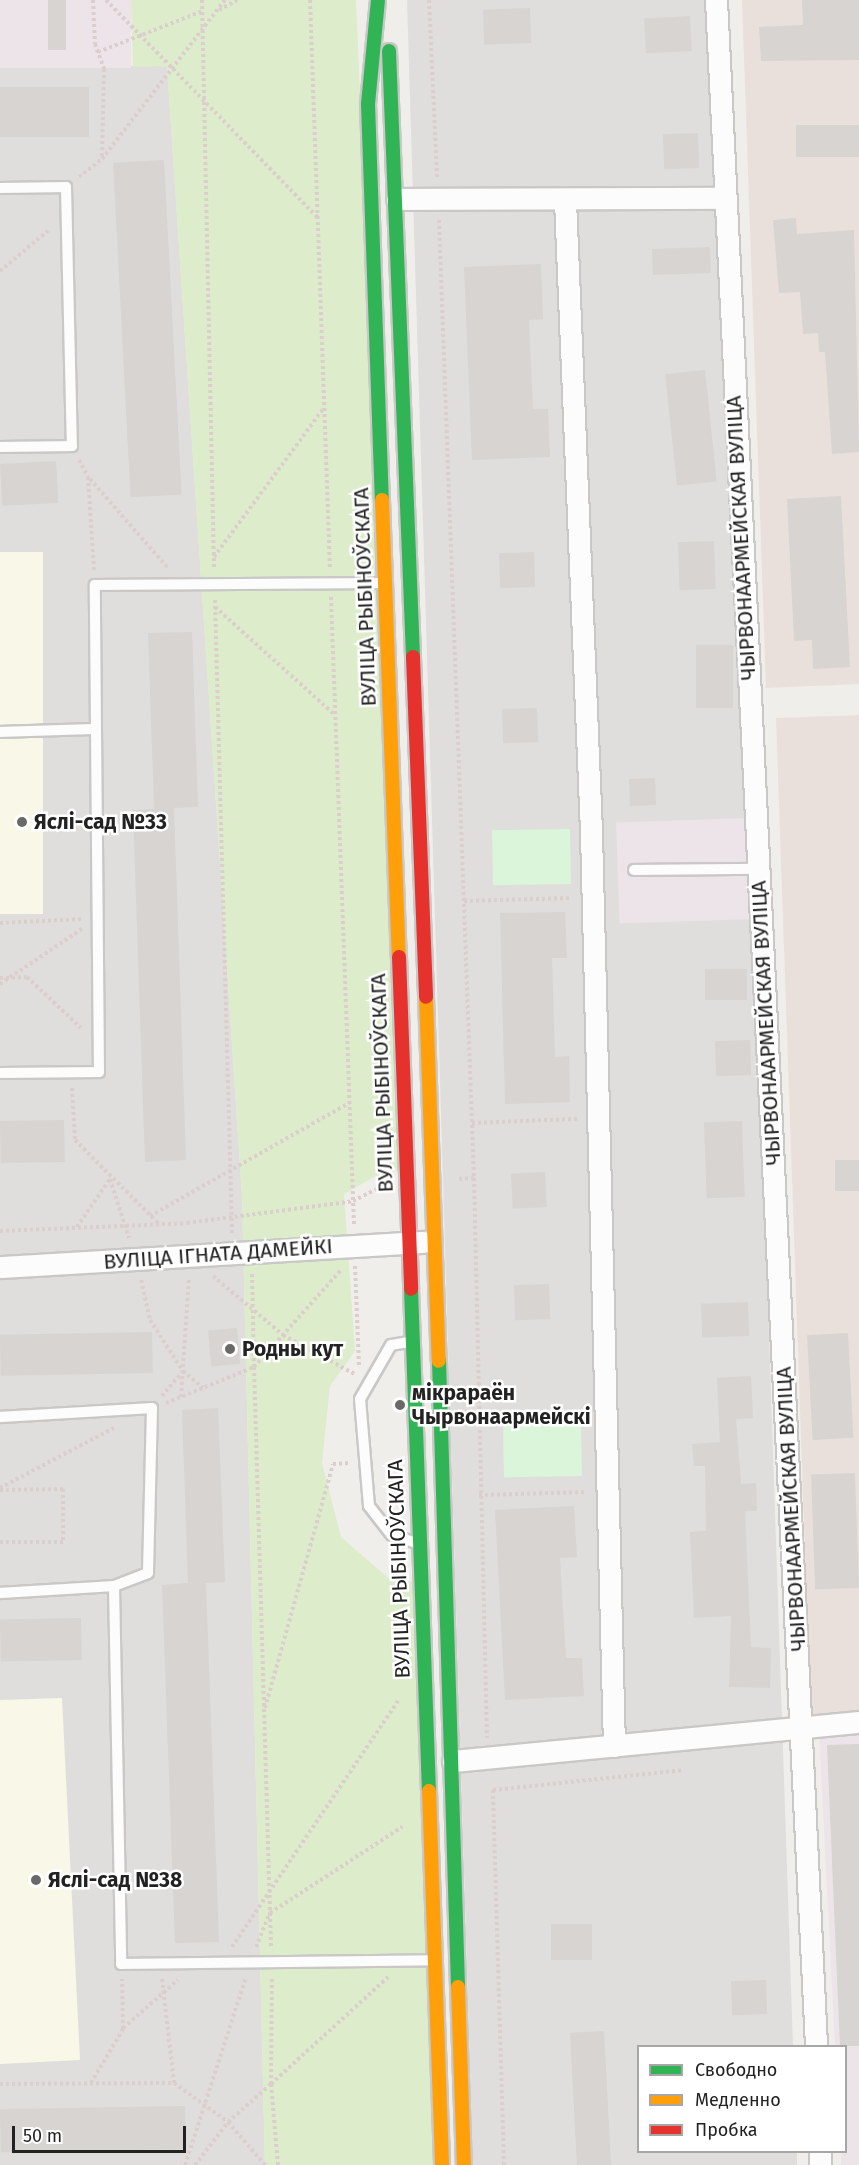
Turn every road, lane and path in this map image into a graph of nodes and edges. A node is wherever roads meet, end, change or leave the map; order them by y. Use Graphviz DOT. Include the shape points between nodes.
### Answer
graph roads {
  1 [pos="93,0"];
  2 [pos="106,0"];
  3 [pos="202,0"];
  4 [pos="225,0"];
  5 [pos="237,0"];
  6 [pos="310,0"];
  7 [pos="378,0"];
  8 [pos="386,0"];
  9 [pos="429,0"];
  10 [pos="716,0"];
  11 [pos="203,10"];
  12 [pos="216,12"];
  13 [pos="204,28"];
  14 [pos="138,34"];
  15 [pos="98,52"];
  16 [pos="171,70"];
  17 [pos="205,105"];
  18 [pos="102,159"];
  19 [pos="66,187"];
  20 [pos="0,188"];
  21 [pos="724,198"];
  22 [pos="397,199"];
  23 [pos="438,200"];
  24 [pos="566,200"];
  25 [pos="67,216"];
  26 [pos="318,218"];
  27 [pos="0,271"];
  28 [pos="324,407"];
  29 [pos="72,446"];
  30 [pos="0,447"];
  31 [pos="88,477"];
  32 [pos="214,558"];
  33 [pos="385,582"];
  34 [pos="331,583"];
  35 [pos="182,584"];
  36 [pos="214,584"];
  37 [pos="95,585"];
  38 [pos="215,607"];
  39 [pos="335,715"];
  40 [pos="96,729"];
  41 [pos="0,732"];
  42 [pos="758,869"];
  43 [pos="634,870"];
  44 [pos="593,897"];
  45 [pos="464,902"];
  46 [pos="97,918"];
  47 [pos="0,923"];
  48 [pos="9,977"];
  49 [pos="0,978"];
  50 [pos="0,984"];
  51 [pos="99,1044"];
  52 [pos="71,1072"];
  53 [pos="0,1073"];
  54 [pos="349,1103"];
  55 [pos="598,1119"];
  56 [pos="472,1123"];
  57 [pos="231,1169"];
  58 [pos="474,1178"];
  59 [pos="110,1179"];
  60 [pos="433,1180"];
  61 [pos="406,1181"];
  62 [pos="353,1201"];
  63 [pos="150,1216"];
  64 [pos="232,1217"];
  65 [pos="187,1223"];
  66 [pos="159,1224"];
  67 [pos="125,1225"];
  68 [pos="76,1227"];
  69 [pos="0,1231"];
  70 [pos="435,1241"];
  71 [pos="409,1243"];
  72 [pos="242,1252"];
  73 [pos="355,1254"];
  74 [pos="190,1257"];
  75 [pos="137,1260"];
  76 [pos="0,1267"];
  77 [pos="253,1309"];
  78 [pos="283,1335"];
  79 [pos="412,1341"];
  80 [pos="359,1366"];
  81 [pos="254,1367"];
  82 [pos="183,1371"];
  83 [pos="367,1382"];
  84 [pos="203,1388"];
  85 [pos="181,1397"];
  86 [pos="153,1408"];
  87 [pos="0,1417"];
  88 [pos="122,1424"];
  89 [pos="365,1461"];
  90 [pos="0,1489"];
  91 [pos="607,1491"];
  92 [pos="479,1495"];
  93 [pos="0,1542"];
  94 [pos="419,1544"];
  95 [pos="114,1586"];
  96 [pos="0,1593"];
  97 [pos="398,1701"];
  98 [pos="264,1711"];
  99 [pos="859,1722"];
  100 [pos="802,1728"];
  101 [pos="497,1738"];
  102 [pos="614,1746"];
  103 [pos="453,1761"];
  104 [pos="682,1770"];
  105 [pos="402,1827"];
  106 [pos="269,1894"];
  107 [pos="270,1913"];
  108 [pos="272,1959"];
  109 [pos="251,1960"];
  110 [pos="407,1960"];
  111 [pos="434,1960"];
  112 [pos="222,1961"];
  113 [pos="207,1962"];
  114 [pos="160,1963"];
  115 [pos="121,1964"];
  116 [pos="163,1991"];
  117 [pos="123,2029"];
  118 [pos="816,2045"];
  119 [pos="174,2083"];
  120 [pos="0,2084"];
  121 [pos="91,2084"];
  122 [pos="272,2084"];
  123 [pos="203,2104"];
  124 [pos="228,2122"];
  125 [pos="185,2165"];
  126 [pos="195,2165"];
  127 [pos="265,2165"];
  128 [pos="278,2165"];
  129 [pos="442,2165"];
  130 [pos="464,2165"];
  131 [pos="504,2165"];
  1 -- 15 [label="path"];
  2 -- 14 [label="path"];
  3 -- 11 [label="path"];
  4 -- 12 [label="path"];
  5 -- 12 [label="path"];
  6 -- 26 [label="path"];
  7 -- 33 [label="main road, ВУЛІЦА РЫБІНОЎСКАГА" via="368,104"];
  8 -- 22 [label="main road"];
  9 -- 23 [label="path"];
  10 -- 21 [label="street, ЧЫРВОНААРМЕЙСКАЯ ВУЛІЦА"];
  11 -- 13 [label="path"];
  11 -- 14 [label="path"];
  12 -- 13 [label="path"];
  13 -- 16 [label="path"];
  13 -- 17 [label="path"];
  14 -- 15 [label="path"];
  14 -- 16 [label="path"];
  15 -- 18 [label="path" via="104,69"];
  16 -- 17 [label="path"];
  16 -- 18 [label="path"];
  17 -- 26 [label="path"];
  17 -- 32 [label="path"];
  18 -- 19 [label="path"];
  19 -- 20 [label="lane"];
  19 -- 25 [label="lane"];
  21 -- 24 [label="street"];
  21 -- 42 [label="street, ЧЫРВОНААРМЕЙСКАЯ ВУЛІЦА"];
  22 -- 23 [label="street"];
  22 -- 60 [label="main road"];
  23 -- 24 [label="street"];
  23 -- 45 [label="path"];
  24 -- 44 [label="street"];
  25 -- 27 [label="path"];
  25 -- 29 [label="lane"];
  26 -- 28 [label="path"];
  28 -- 32 [label="path"];
  28 -- 34 [label="path"];
  29 -- 30 [label="lane"];
  29 -- 31 [label="path"];
  31 -- 35 [label="path"];
  31 -- 37 [label="path"];
  32 -- 36 [label="path"];
  33 -- 34 [label="lane"];
  33 -- 61 [label="main road, ВУЛІЦА РЫБІНОЎСКАГА"];
  34 -- 36 [label="lane"];
  34 -- 39 [label="path"];
  35 -- 36 [label="lane"];
  35 -- 37 [label="lane"];
  36 -- 38 [label="path"];
  37 -- 40 [label="lane"];
  38 -- 39 [label="path"];
  38 -- 57 [label="path"];
  39 -- 54 [label="path"];
  40 -- 41 [label="lane"];
  40 -- 46 [label="lane"];
  42 -- 43 [label="lane"];
  42 -- 100 [label="street, ЧЫРВОНААРМЕЙСКАЯ ВУЛІЦА"];
  44 -- 45 [label="path"];
  44 -- 55 [label="street"];
  45 -- 56 [label="path"];
  46 -- 47 [label="path"];
  46 -- 48 [label="path"];
  46 -- 51 [label="lane"];
  48 -- 49 [label="path"];
  48 -- 50 [label="path"];
  48 -- 51 [label="path" via="27,977"];
  51 -- 52 [label="lane" via="99,1072"];
  52 -- 53 [label="lane"];
  52 -- 59 [label="path" via="75,1140"];
  54 -- 57 [label="path"];
  54 -- 62 [label="path"];
  55 -- 56 [label="path"];
  55 -- 91 [label="street"];
  56 -- 58 [label="path"];
  57 -- 63 [label="path"];
  57 -- 64 [label="path"];
  58 -- 60 [label="path"];
  58 -- 92 [label="path"];
  59 -- 63 [label="path"];
  59 -- 67 [label="path"];
  59 -- 68 [label="path"];
  60 -- 70 [label="main road"];
  61 -- 62 [label="path" via="392,1182"];
  61 -- 71 [label="main road, ВУЛІЦА РЫБІНОЎСКАГА"];
  62 -- 64 [label="path"];
  62 -- 73 [label="path"];
  63 -- 66 [label="path"];
  64 -- 65 [label="path"];
  64 -- 72 [label="path"];
  65 -- 66 [label="path"];
  65 -- 74 [label="path"];
  66 -- 67 [label="path"];
  67 -- 68 [label="path"];
  67 -- 75 [label="path"];
  68 -- 69 [label="path"];
  70 -- 71 [label="street, ВУЛІЦА ІГНАТА ДАМЕЙКІ"];
  70 -- 103 [label="main road"];
  71 -- 73 [label="street, ВУЛІЦА ІГНАТА ДАМЕЙКІ"];
  71 -- 79 [label="main road, ВУЛІЦА РЫБІНОЎСКАГА"];
  72 -- 73 [label="street, ВУЛІЦА ІГНАТА ДАМЕЙКІ"];
  72 -- 74 [label="street, ВУЛІЦА ІГНАТА ДАМЕЙКІ"];
  72 -- 77 [label="path"];
  73 -- 78 [label="path"];
  73 -- 80 [label="path"];
  74 -- 75 [label="street, ВУЛІЦА ІГНАТА ДАМЕЙКІ"];
  74 -- 77 [label="path"];
  74 -- 82 [label="path"];
  75 -- 76 [label="street, ВУЛІЦА ІГНАТА ДАМЕЙКІ"];
  75 -- 82 [label="path" via="150,1320"];
  77 -- 78 [label="path"];
  77 -- 81 [label="path"];
  78 -- 81 [label="path"];
  78 -- 83 [label="path"];
  79 -- 83 [label="lane" via="391,1345"];
  79 -- 94 [label="main road, ВУЛІЦА РЫБІНОЎСКАГА"];
  81 -- 84 [label="path"];
  81 -- 98 [label="path"];
  82 -- 84 [label="path"];
  82 -- 85 [label="path"];
  82 -- 86 [label="path"];
  83 -- 89 [label="lane" via="360,1399"];
  84 -- 85 [label="path"];
  85 -- 86 [label="path"];
  86 -- 87 [label="lane"];
  86 -- 95 [label="lane" via="148,1574"];
  88 -- 90 [label="path"];
  89 -- 94 [label="lane" via="369,1506 392,1535"];
  89 -- 98 [label="path" via="333,1464"];
  90 -- 93 [label="path" via="63,1489 63,1542"];
  91 -- 92 [label="path"];
  91 -- 102 [label="street"];
  92 -- 101 [label="path" via="487,1738"];
  94 -- 111 [label="main road, ВУЛІЦА РЫБІНОЎСКАГА"];
  95 -- 96 [label="lane"];
  95 -- 115 [label="lane"];
  97 -- 106 [label="path"];
  98 -- 106 [label="path"];
  99 -- 100 [label="street"];
  100 -- 102 [label="street"];
  100 -- 118 [label="street, ЧЫРВОНААРМЕЙСКАЯ ВУЛІЦА"];
  102 -- 103 [label="street"];
  103 -- 130 [label="main road"];
  104 -- 131 [label="path" via="492,1790"];
  105 -- 107 [label="path"];
  106 -- 107 [label="path"];
  106 -- 112 [label="path"];
  107 -- 108 [label="path"];
  107 -- 109 [label="path"];
  108 -- 109 [label="lane"];
  108 -- 110 [label="lane"];
  108 -- 122 [label="path"];
  109 -- 112 [label="lane"];
  109 -- 123 [label="path"];
  110 -- 111 [label="lane"];
  110 -- 122 [label="path"];
  111 -- 129 [label="main road, ВУЛІЦА РЫБІНОЎСКАГА"];
  112 -- 113 [label="lane"];
  113 -- 114 [label="lane"];
  113 -- 116 [label="path"];
  114 -- 115 [label="lane"];
  114 -- 116 [label="path"];
  115 -- 117 [label="path"];
  116 -- 117 [label="path"];
  116 -- 119 [label="path"];
  117 -- 121 [label="path"];
  119 -- 121 [label="path"];
  119 -- 123 [label="path"];
  120 -- 121 [label="path"];
  122 -- 124 [label="path"];
  122 -- 128 [label="path"];
  123 -- 124 [label="path"];
  123 -- 125 [label="path"];
  124 -- 126 [label="path"];
  124 -- 127 [label="path"];
}
